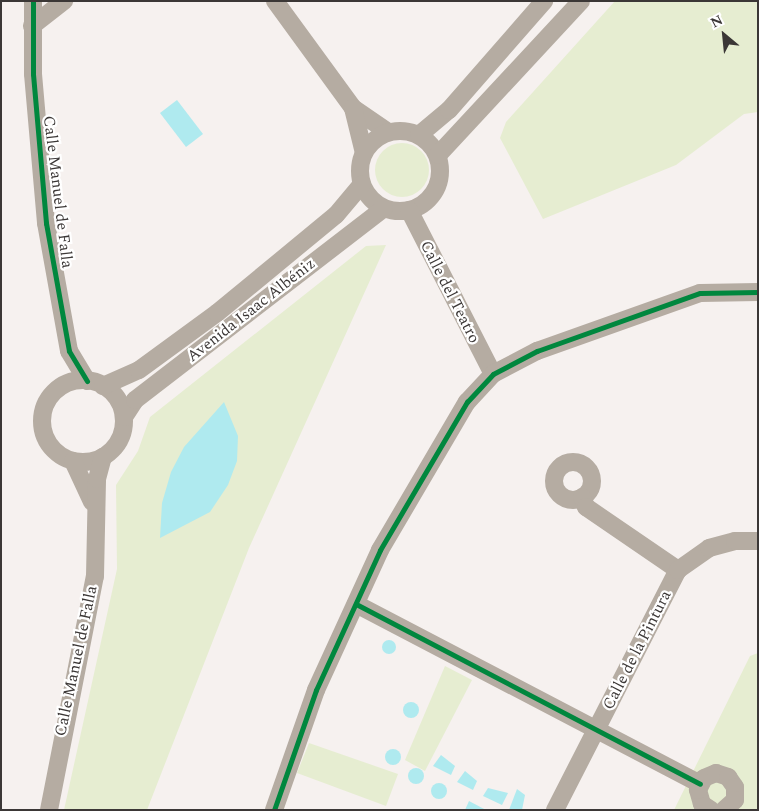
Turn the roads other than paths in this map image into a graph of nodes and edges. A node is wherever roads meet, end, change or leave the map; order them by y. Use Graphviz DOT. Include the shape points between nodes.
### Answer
graph roads {
  1 [pos="33,1"];
  2 [pos="64,1"];
  3 [pos="275,1"];
  4 [pos="544,1"];
  5 [pos="581,1"];
  6 [pos="32,26"];
  7 [pos="353,108"];
  8 [pos="388,132"];
  9 [pos="419,135"];
  10 [pos="364,153"];
  11 [pos="438,155"];
  12 [pos="362,184"];
  13 [pos="384,208"];
  14 [pos="409,210"];
  15 [pos="758,292"];
  16 [pos="70,351"];
  17 [pos="493,374"];
  18 [pos="95,383"];
  19 [pos="60,387"];
  20 [pos="124,417"];
  21 [pos="103,457"];
  22 [pos="73,461"];
  23 [pos="582,497"];
  24 [pos="95,512"];
  25 [pos="758,541"];
  26 [pos="678,570"];
  27 [pos="356,604"];
  28 [pos="595,731"];
  29 [pos="700,784"];
  30 [pos="49,810"];
  31 [pos="274,810"];
  32 [pos="555,810"];
  33 [pos="711,810"];
  34 [pos="724,810"];
  1 -- 6 [label="street, Calle Manuel de Falla"];
  2 -- 6 [label="street"];
  3 -- 7 [label="street"];
  4 -- 9 [label="street" via="449,110"];
  5 -- 11 [label="street"];
  6 -- 16 [label="street, Calle Manuel de Falla" via="43,194"];
  7 -- 8 [label="street"];
  7 -- 10 [label="street"];
  8 -- 9 [label="street"];
  8 -- 10 [label="street"];
  9 -- 11 [label="street"];
  10 -- 12 [label="street"];
  11 -- 14 [label="street" via="439,183 433,195"];
  12 -- 13 [label="street"];
  12 -- 18 [label="street, Avenida Isaac Albéniz" via="336,215 217,313 139,370"];
  13 -- 14 [label="street"];
  13 -- 20 [label="street, Avenida Isaac Albéniz" via="143,394"];
  14 -- 17 [label="street, Calle del Teatro"];
  15 -- 17 [label="street" via="700,293 537,351"];
  16 -- 18 [label="street, Calle Manuel de Falla"];
  16 -- 19 [label="street, Calle Manuel de Falla"];
  17 -- 27 [label="street" via="467,402 380,550"];
  18 -- 19 [label="street"];
  18 -- 20 [label="street" via="117,399"];
  19 -- 22 [label="street" via="45,405 42,429 53,450"];
  20 -- 21 [label="street" via="115,447"];
  21 -- 22 [label="street"];
  21 -- 24 [label="street, Calle Manuel de Falla"];
  22 -- 24 [label="street, Calle Manuel de Falla" via="87,484"];
  23 -- 26 [label="street" via="586,507"];
  24 -- 30 [label="street, Calle Manuel de Falla" via="95,576"];
  25 -- 26 [label="street, Calle de la Pintura" via="735,540 709,548"];
  26 -- 28 [label="street, Calle de la Pintura"];
  27 -- 28 [label="street"];
  27 -- 31 [label="street" via="316,690"];
  28 -- 29 [label="street"];
  28 -- 32 [label="street, Calle de la Pintura"];
  29 -- 33 [label="street" via="699,798"];
  29 -- 34 [label="street" via="716,774 733,782 735,800"];
}
